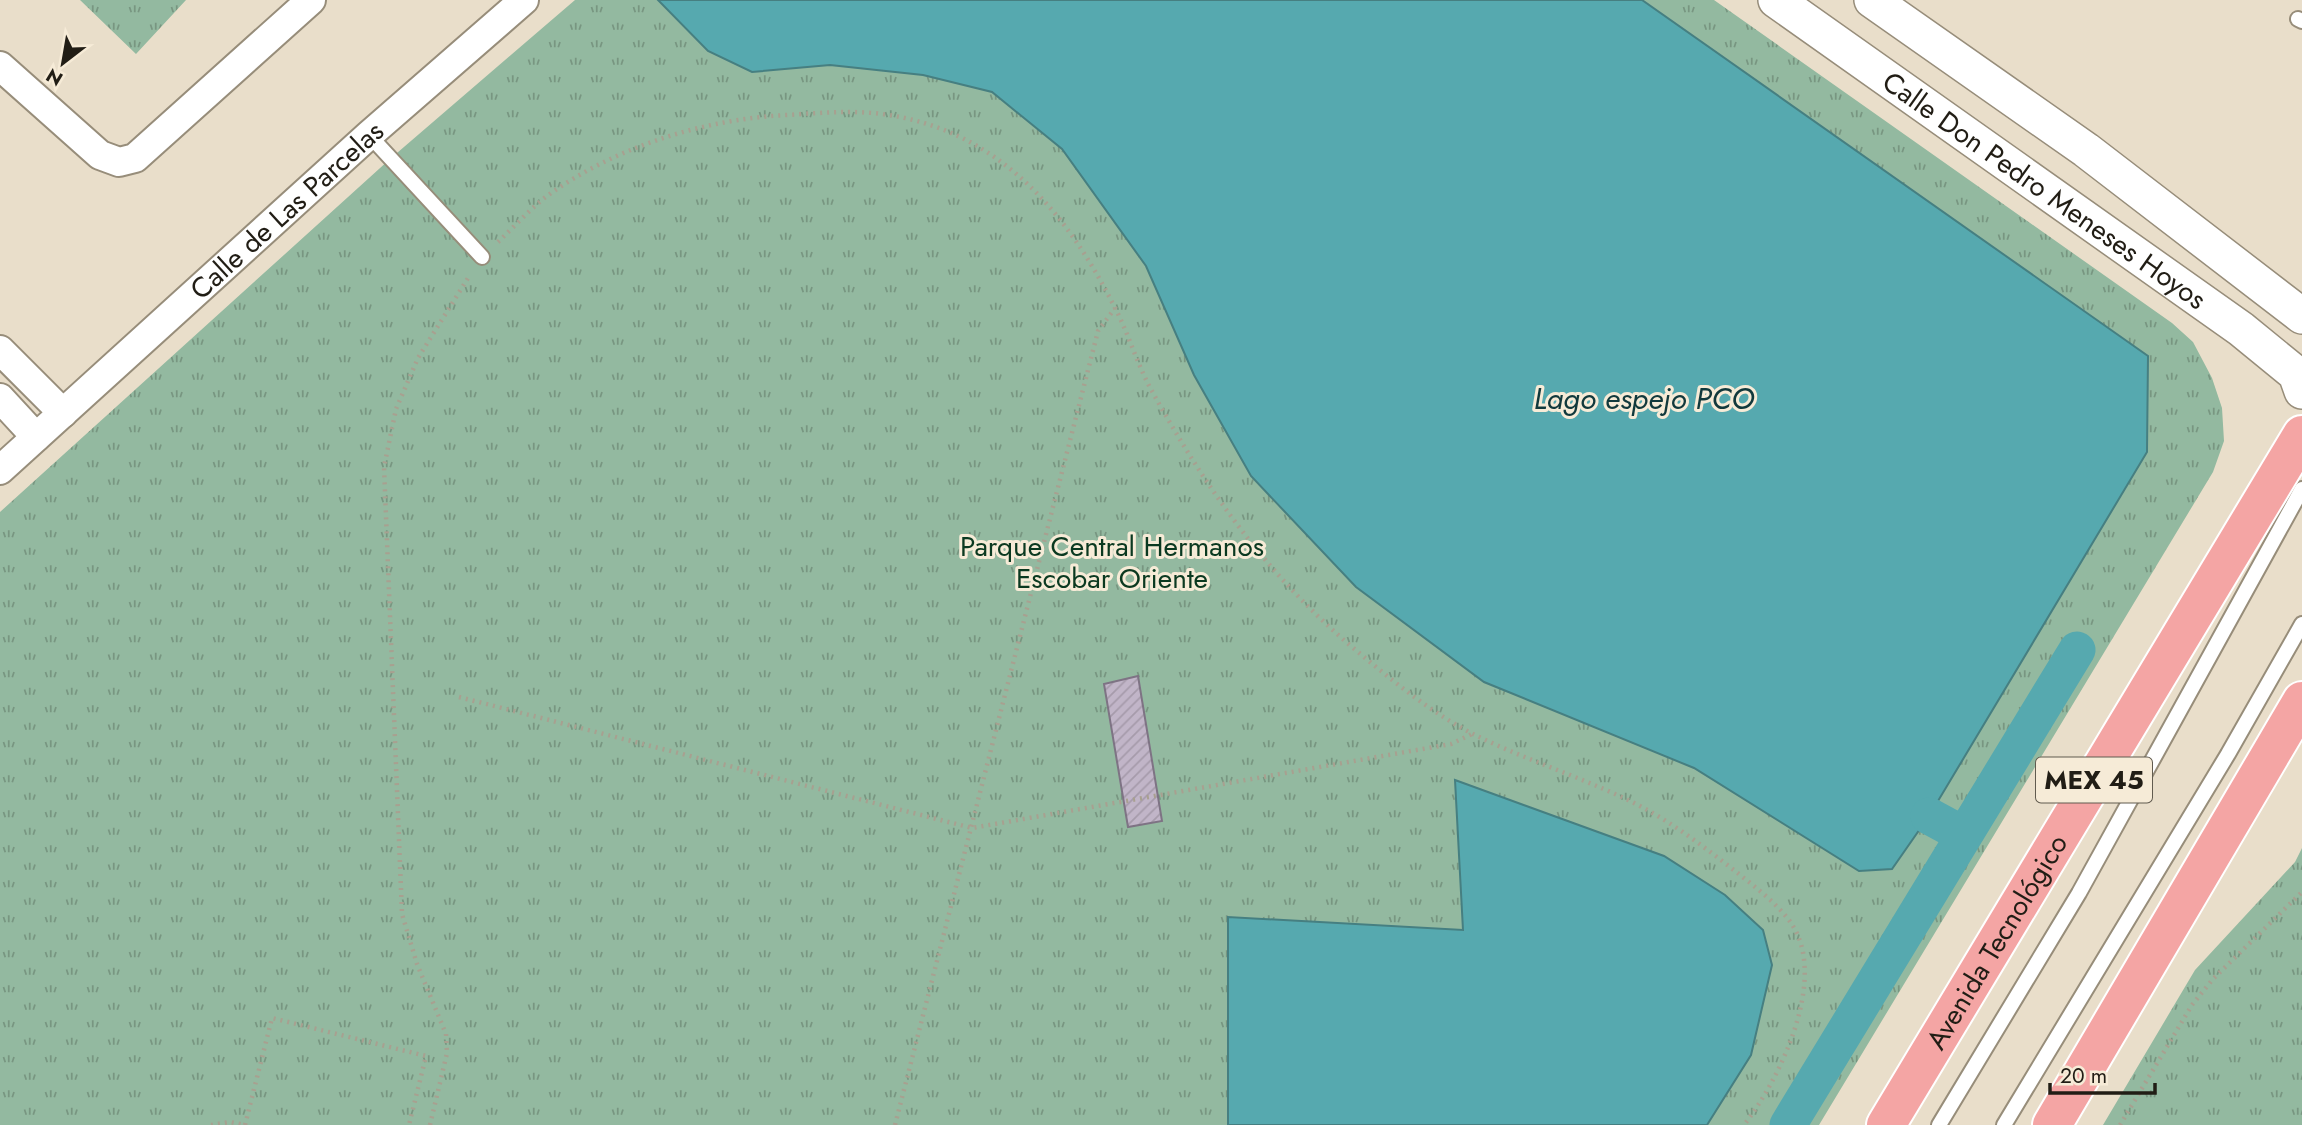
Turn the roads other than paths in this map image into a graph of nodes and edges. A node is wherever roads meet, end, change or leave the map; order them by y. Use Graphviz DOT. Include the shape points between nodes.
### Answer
graph roads {
  1 [pos="312,0"];
  2 [pos="1776,0"];
  3 [pos="1872,0"];
  4 [pos="514,3"];
  5 [pos="1818,12"];
  6 [pos="0,66"];
  7 [pos="369,135"];
  8 [pos="482,257"];
  9 [pos="2302,317"];
  10 [pos="0,350"];
  11 [pos="2302,391"];
  12 [pos="0,398"];
  13 [pos="63,413"];
  14 [pos="2302,435"];
  15 [pos="36,437"];
  16 [pos="0,470"];
  17 [pos="2302,489"];
  18 [pos="2302,624"];
  19 [pos="2302,701"];
  20 [pos="1886,1125"];
  21 [pos="1939,1125"];
  22 [pos="2004,1125"];
  23 [pos="2052,1125"];
  1 -- 6 [label="street" via="148,149 119,162 82,141"];
  2 -- 5 [label="street, Calle Don Pedro Meneses Hoyos"];
  3 -- 9 [label="street, Calle Don Pedro Meneses Hoyos" via="2086,150"];
  4 -- 7 [label="street, Calle de Las Parcelas"];
  5 -- 11 [label="street, Calle Don Pedro Meneses Hoyos" via="2241,329 2297,374"];
  7 -- 8 [label="lane"];
  7 -- 13 [label="street, Calle de Las Parcelas"];
  10 -- 13 [label="street"];
  12 -- 15 [label="street"];
  13 -- 15 [label="street, Calle de Las Parcelas"];
  14 -- 20 [label="main road, Avenida Tecnológico / MEX 45"];
  15 -- 16 [label="street, Calle de Las Parcelas"];
  17 -- 21 [label="lane" via="2079,893"];
  18 -- 22 [label="lane"];
  19 -- 23 [label="main road"];
}
